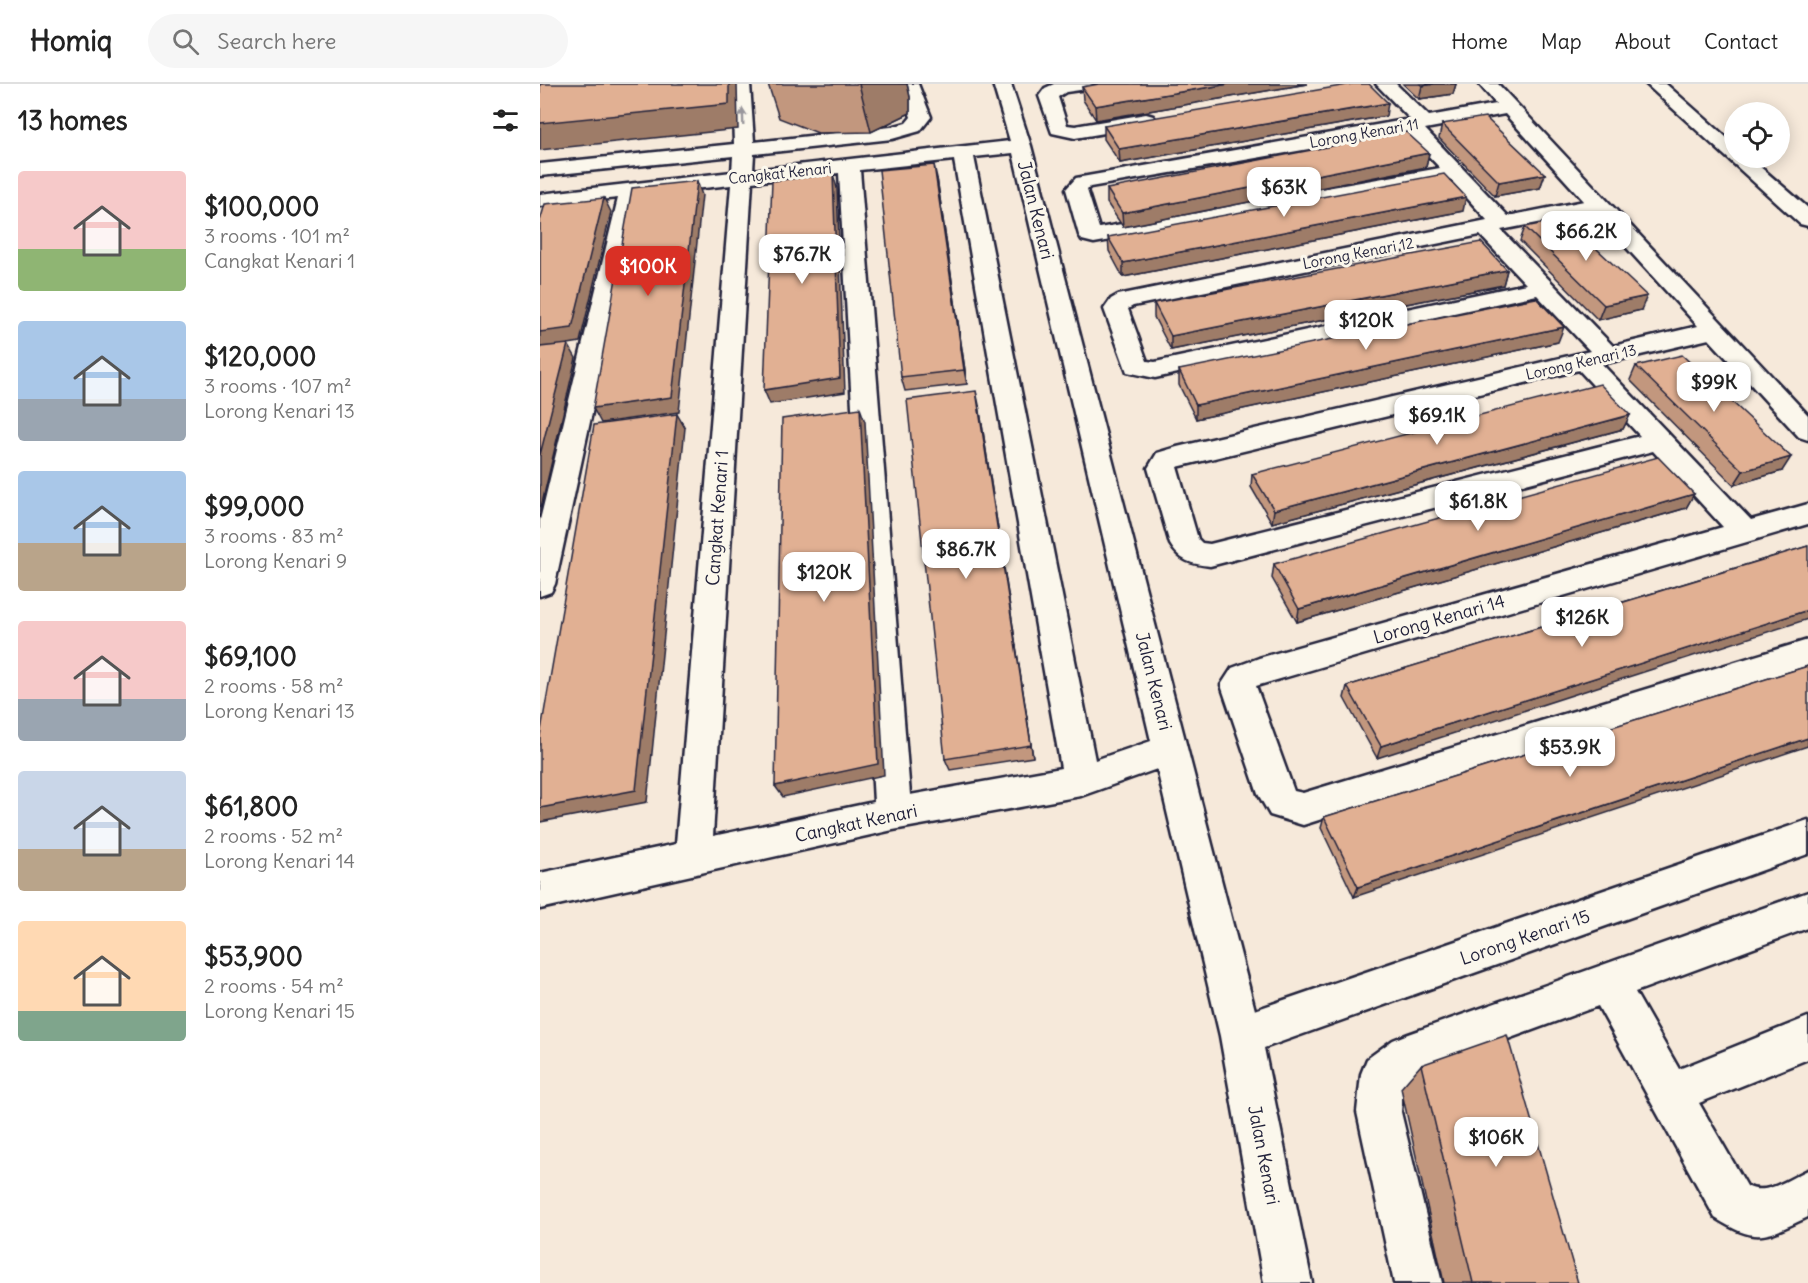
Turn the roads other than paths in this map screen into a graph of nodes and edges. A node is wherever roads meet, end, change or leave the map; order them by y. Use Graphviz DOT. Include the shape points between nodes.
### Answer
graph roads {
  1 [pos="741,84"];
  2 [pos="758,84"];
  3 [pos="909,84"];
  4 [pos="1002,84"];
  5 [pos="1087,84"];
  6 [pos="1385,84"];
  7 [pos="1488,84"];
  8 [pos="1655,84"];
  9 [pos="1509,108"];
  10 [pos="1168,117"];
  11 [pos="1418,124"];
  12 [pos="1724,145"];
  13 [pos="1021,146"];
  14 [pos="765,147"];
  15 [pos="744,149"];
  16 [pos="963,153"];
  17 [pos="849,165"];
  18 [pos="1749,168"];
  19 [pos="540,170"];
  20 [pos="1455,172"];
  21 [pos="752,176"];
  22 [pos="630,190"];
  23 [pos="540,200"];
  24 [pos="1599,204"];
  25 [pos="1808,219"];
  26 [pos="1494,225"];
  27 [pos="1543,287"];
  28 [pos="1714,330"];
  29 [pos="1597,358"];
  30 [pos="1808,431"];
  31 [pos="1659,440"];
  32 [pos="1808,514"];
  33 [pos="1745,532"];
  34 [pos="540,584"];
  35 [pos="1808,653"];
  36 [pos="1171,749"];
  37 [pos="1081,780"];
  38 [pos="893,814"];
  39 [pos="1808,837"];
  40 [pos="693,858"];
  41 [pos="540,891"];
  42 [pos="1808,910"];
  43 [pos="1607,983"];
  44 [pos="1241,1036"];
  45 [pos="1808,1038"];
  46 [pos="1669,1094"];
  47 [pos="1808,1193"];
  48 [pos="1288,1283"];
  49 [pos="1418,1283"];
  15 -- 1 [label="street, one-way"];
  2 -- 14 [label="street" via="759,137"];
  3 -- 14 [label="street" via="921,117 913,127 892,133"];
  4 -- 13 [label="street, Jalan Kenari"];
  5 -- 10 [label="street" via="1050,92 1059,129 1066,132"];
  6 -- 11 [label="street"];
  7 -- 9 [label="street"];
  8 -- 12 [label="street"];
  9 -- 11 [label="street, Lorong Kenari 11"];
  9 -- 24 [label="street"];
  11 -- 20 [label="street"];
  11 -- 20 [label="street, Lorong Kenari 11" via="1083,182 1076,189 1090,235 1095,236"];
  13 -- 16 [label="street, Cangkat Kenari"];
  13 -- 36 [label="street, Jalan Kenari"];
  14 -- 15 [label="street"];
  14 -- 21 [label="street"];
  15 -- 19 [label="street"];
  15 -- 21 [label="street"];
  16 -- 17 [label="street, Cangkat Kenari"];
  16 -- 37 [label="street"];
  17 -- 21 [label="street, Cangkat Kenari"];
  17 -- 38 [label="street"];
  18 -- 25 [label="street"];
  20 -- 26 [label="street"];
  21 -- 22 [label="street, Cangkat Kenari"];
  21 -- 40 [label="street, Cangkat Kenari 1"];
  22 -- 23 [label="street, Cangkat Kenari"];
  22 -- 34 [label="street"];
  24 -- 26 [label="street, Lorong Kenari 12"];
  24 -- 28 [label="street"];
  26 -- 27 [label="street"];
  26 -- 27 [label="street, Lorong Kenari 12" via="1119,303 1116,309 1136,366 1155,370"];
  27 -- 29 [label="street"];
  28 -- 29 [label="street, Lorong Kenari 13"];
  28 -- 30 [label="street"];
  29 -- 31 [label="street"];
  29 -- 31 [label="street, Lorong Kenari 13" via="1167,460 1162,468 1185,544 1194,553 1210,555"];
  31 -- 33 [label="street"];
  32 -- 33 [label="street, Lorong Kenari 14"];
  33 -- 35 [label="street, Lorong Kenari 14" via="1244,677 1238,685 1276,794 1283,804 1303,809"];
  36 -- 37 [label="street, Cangkat Kenari"];
  36 -- 44 [label="street, Jalan Kenari"];
  37 -- 38 [label="street, Cangkat Kenari"];
  38 -- 40 [label="street, Cangkat Kenari"];
  39 -- 44 [label="street, Lorong Kenari 15"];
  40 -- 41 [label="street, Cangkat Kenari"];
  42 -- 43 [label="street"];
  43 -- 46 [label="street"];
  43 -- 49 [label="street" via="1407,1055 1382,1074 1379,1112"];
  44 -- 48 [label="street, Jalan Kenari"];
  45 -- 46 [label="street"];
  46 -- 47 [label="street" via="1731,1202 1749,1213 1766,1213"];
}
